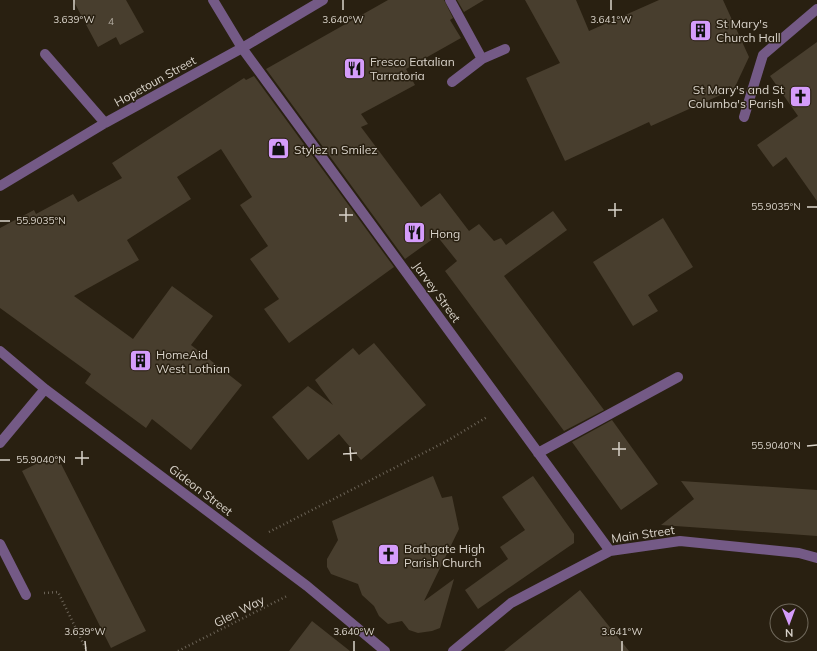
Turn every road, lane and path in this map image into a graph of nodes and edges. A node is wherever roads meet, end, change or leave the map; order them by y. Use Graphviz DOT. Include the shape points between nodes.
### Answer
graph roads {
  1 [pos="213,0"];
  2 [pos="323,0"];
  3 [pos="450,0"];
  4 [pos="817,9"];
  5 [pos="242,48"];
  6 [pos="505,49"];
  7 [pos="45,54"];
  8 [pos="482,59"];
  9 [pos="452,82"];
  10 [pos="744,117"];
  11 [pos="105,123"];
  12 [pos="0,186"];
  13 [pos="0,351"];
  14 [pos="678,377"];
  15 [pos="45,389"];
  16 [pos="505,407"];
  17 [pos="0,443"];
  18 [pos="538,453"];
  19 [pos="248,542"];
  20 [pos="0,544"];
  21 [pos="610,551"];
  22 [pos="817,558"];
  23 [pos="307,586"];
  24 [pos="26,595"];
  25 [pos="87,651"];
  26 [pos="178,651"];
  27 [pos="385,651"];
  28 [pos="453,651"];
  1 -- 5 [label="street, Jarvey Street"];
  2 -- 5 [label="street, Hopetoun Street"];
  3 -- 8 [label="street"];
  4 -- 10 [label="street" via="763,55"];
  5 -- 11 [label="street, Hopetoun Street"];
  5 -- 16 [label="street, Jarvey Street"];
  6 -- 8 [label="street"];
  7 -- 11 [label="street"];
  8 -- 9 [label="street"];
  11 -- 12 [label="street, Hopetoun Street"];
  13 -- 15 [label="street, Gideon Street"];
  14 -- 18 [label="street"];
  15 -- 17 [label="street"];
  15 -- 19 [label="street, Gideon Street"];
  16 -- 18 [label="street, Jarvey Street"];
  16 -- 19 [label="path" via="447,441"];
  18 -- 21 [label="street, Jarvey Street"];
  19 -- 23 [label="street, Gideon Street"];
  20 -- 24 [label="street"];
  21 -- 22 [label="street, Main Street" via="680,541 799,553"];
  21 -- 28 [label="street, Main Street" via="511,603"];
  23 -- 26 [label="path, Glen Way"];
  23 -- 27 [label="street, Gideon Street"];
  24 -- 25 [label="path" via="58,592"];
}
